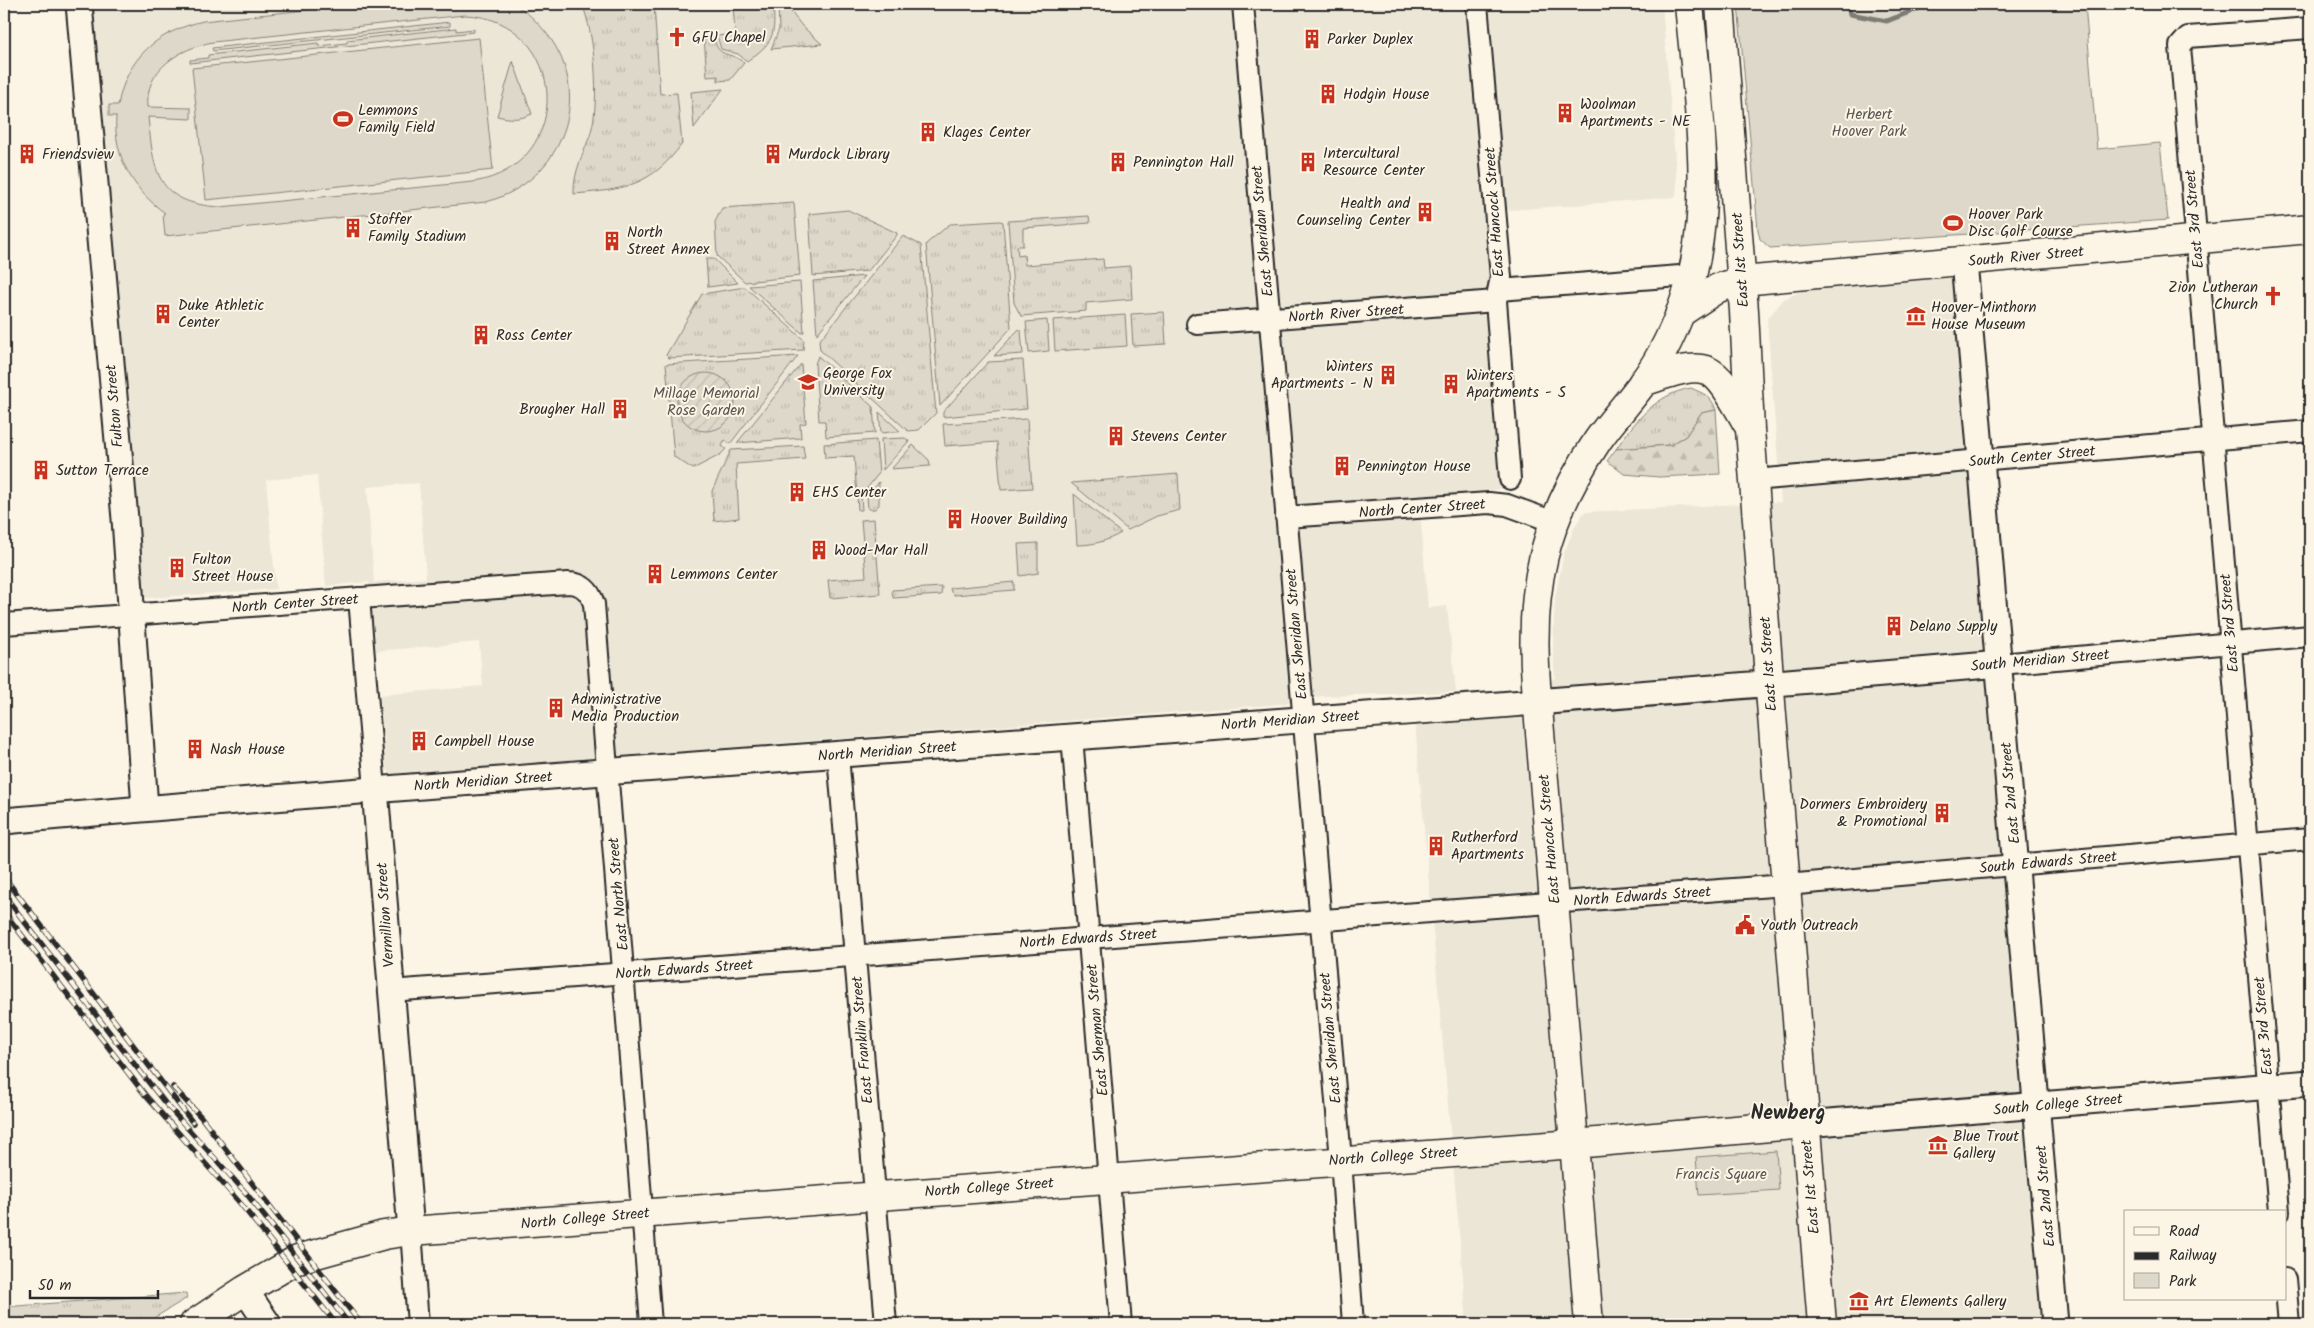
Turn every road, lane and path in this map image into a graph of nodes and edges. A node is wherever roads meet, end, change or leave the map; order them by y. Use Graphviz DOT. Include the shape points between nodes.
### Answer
graph roads {
  1 [pos="79,4"];
  2 [pos="1243,4"];
  3 [pos="1477,4"];
  4 [pos="1689,4"];
  5 [pos="1720,4"];
  6 [pos="2310,28"];
  7 [pos="1703,170"];
  8 [pos="2310,229"];
  9 [pos="2196,240"];
  10 [pos="1964,261"];
  11 [pos="1693,275"];
  12 [pos="1742,281"];
  13 [pos="1498,296"];
  14 [pos="1680,313"];
  15 [pos="1269,318"];
  16 [pos="1196,324"];
  17 [pos="1643,382"];
  18 [pos="1750,430"];
  19 [pos="2310,431"];
  20 [pos="2213,440"];
  21 [pos="1982,460"];
  22 [pos="1510,479"];
  23 [pos="1754,480"];
  24 [pos="1286,517"];
  25 [pos="1554,522"];
  26 [pos="584,588"];
  27 [pos="360,598"];
  28 [pos="131,615"];
  29 [pos="4,624"];
  30 [pos="2310,636"];
  31 [pos="2231,643"];
  32 [pos="2000,664"];
  33 [pos="1770,684"];
  34 [pos="1538,702"];
  35 [pos="1304,719"];
  36 [pos="1072,736"];
  37 [pos="838,755"];
  38 [pos="608,772"];
  39 [pos="375,789"];
  40 [pos="145,808"];
  41 [pos="4,821"];
  42 [pos="2310,839"];
  43 [pos="2248,844"];
  44 [pos="2016,865"];
  45 [pos="1786,885"];
  46 [pos="1555,903"];
  47 [pos="1320,920"];
  48 [pos="1089,938"];
  49 [pos="855,956"];
  50 [pos="624,973"];
  51 [pos="390,991"];
  52 [pos="2310,1083"];
  53 [pos="2268,1086"];
  54 [pos="2038,1106"];
  55 [pos="1805,1124"];
  56 [pos="1574,1144"];
  57 [pos="1341,1160"];
  58 [pos="1109,1179"];
  59 [pos="875,1195"];
  60 [pos="2279,1210"];
  61 [pos="643,1213"];
  62 [pos="411,1232"];
  63 [pos="245,1290"];
  64 [pos="2286,1290"];
  65 [pos="194,1324"];
  66 [pos="268,1324"];
  67 [pos="418,1324"];
  68 [pos="651,1324"];
  69 [pos="886,1324"];
  70 [pos="1121,1324"];
  71 [pos="1353,1324"];
  72 [pos="1589,1324"];
  73 [pos="1822,1324"];
  74 [pos="2055,1324"];
  75 [pos="2289,1324"];
  1 -- 28 [label="street, Fulton Street"];
  2 -- 15 [label="street, East Sheridan Street"];
  3 -- 13 [label="street, East Hancock Street" via="1501,277"];
  4 -- 7 [label="main road"];
  5 -- 12 [label="main road, East 1st Street"];
  6 -- 9 [label="street, East 3rd Street" via="2188,36 2180,46"];
  7 -- 11 [label="main road" via="1703,208"];
  7 -- 12 [label="main road" via="1721,225 1730,270"];
  8 -- 9 [label="main road, South River Street"];
  9 -- 10 [label="main road, South River Street"];
  9 -- 20 [label="street, East 3rd Street"];
  10 -- 12 [label="main road, South River Street"];
  10 -- 21 [label="street, East 2nd Street"];
  11 -- 13 [label="street, North River Street"];
  11 -- 14 [label="main road"];
  12 -- 14 [label="main road, South River Street" via="1718,288"];
  12 -- 18 [label="main road, East 1st Street"];
  13 -- 15 [label="street, North River Street"];
  13 -- 22 [label="street, East Hancock Street"];
  14 -- 17 [label="main road" via="1665,347"];
  15 -- 16 [label="street, North River Street"];
  15 -- 24 [label="street, East Sheridan Street"];
  17 -- 18 [label="main road" via="1682,368 1705,369 1725,384"];
  17 -- 25 [label="main road, East Hancock Street" via="1598,439 1566,493"];
  18 -- 23 [label="main road, East 1st Street"];
  19 -- 20 [label="street, South Center Street"];
  20 -- 21 [label="street, South Center Street"];
  20 -- 31 [label="street, East 3rd Street"];
  21 -- 23 [label="street, South Center Street"];
  21 -- 32 [label="street, East 2nd Street"];
  23 -- 33 [label="main road, East 1st Street"];
  24 -- 25 [label="street, North Center Street" via="1507,504"];
  24 -- 35 [label="street, East Sheridan Street"];
  25 -- 34 [label="main road, East Hancock Street" via="1543,556 1536,604 1534,655"];
  26 -- 27 [label="street, North Center Street" via="577,583 568,583"];
  26 -- 38 [label="street, East North Street" via="591,594 594,604"];
  27 -- 28 [label="street, North Center Street"];
  27 -- 39 [label="street, Vermillion Street"];
  28 -- 29 [label="street, North Center Street"];
  28 -- 40 [label="street, Fulton Street"];
  30 -- 31 [label="street, South Meridian Street"];
  31 -- 32 [label="street, South Meridian Street"];
  31 -- 43 [label="street, East 3rd Street"];
  32 -- 33 [label="street, South Meridian Street"];
  32 -- 44 [label="street, East 2nd Street"];
  33 -- 34 [label="street, North Meridian Street"];
  33 -- 45 [label="main road, East 1st Street"];
  34 -- 35 [label="street, North Meridian Street"];
  34 -- 46 [label="main road, East Hancock Street"];
  35 -- 36 [label="street, North Meridian Street"];
  35 -- 47 [label="street, East Sheridan Street"];
  36 -- 37 [label="street, North Meridian Street"];
  36 -- 48 [label="street, East Sherman Street"];
  37 -- 38 [label="street, North Meridian Street"];
  37 -- 49 [label="street, East Franklin Street"];
  38 -- 39 [label="street, North Meridian Street"];
  38 -- 50 [label="street, East North Street"];
  39 -- 40 [label="street, North Meridian Street"];
  39 -- 51 [label="street, Vermillion Street"];
  40 -- 41 [label="street, North Meridian Street"];
  42 -- 43 [label="street, South Edwards Street"];
  43 -- 44 [label="street, South Edwards Street"];
  43 -- 53 [label="street, East 3rd Street"];
  44 -- 45 [label="street, South Edwards Street"];
  44 -- 54 [label="street, East 2nd Street"];
  45 -- 46 [label="street, North Edwards Street"];
  45 -- 55 [label="main road, East 1st Street"];
  46 -- 47 [label="street, North Edwards Street"];
  46 -- 56 [label="main road, East Hancock Street"];
  47 -- 48 [label="street, North Edwards Street"];
  47 -- 57 [label="street, East Sheridan Street"];
  48 -- 49 [label="street, North Edwards Street"];
  48 -- 58 [label="street, East Sherman Street"];
  49 -- 50 [label="street, North Edwards Street"];
  49 -- 59 [label="street, East Franklin Street"];
  50 -- 51 [label="street, North Edwards Street"];
  50 -- 61 [label="street, East North Street"];
  51 -- 62 [label="street, Vermillion Street"];
  52 -- 53 [label="street, South College Street"];
  53 -- 54 [label="street, South College Street"];
  53 -- 60 [label="street, East 3rd Street"];
  54 -- 55 [label="street, South College Street"];
  54 -- 74 [label="street, East 2nd Street"];
  55 -- 56 [label="main road, North College Street"];
  55 -- 73 [label="main road, East 1st Street"];
  56 -- 57 [label="main road, North College Street"];
  56 -- 72 [label="main road, East Hancock Street"];
  57 -- 58 [label="main road, North College Street"];
  57 -- 71 [label="street, East Sheridan Street"];
  58 -- 59 [label="main road, North College Street"];
  58 -- 70 [label="street, East Sherman Street"];
  59 -- 61 [label="main road, North College Street"];
  59 -- 69 [label="street, East Franklin Street"];
  61 -- 62 [label="main road, North College Street"];
  61 -- 68 [label="street, East North Street"];
  62 -- 63 [label="main road, North College Street" via="384,1235 298,1259"];
  62 -- 67 [label="street"];
  63 -- 65 [label="main road, North College Street"];
  63 -- 66 [label="street"];
  64 -- 75 [label="street"];
}
